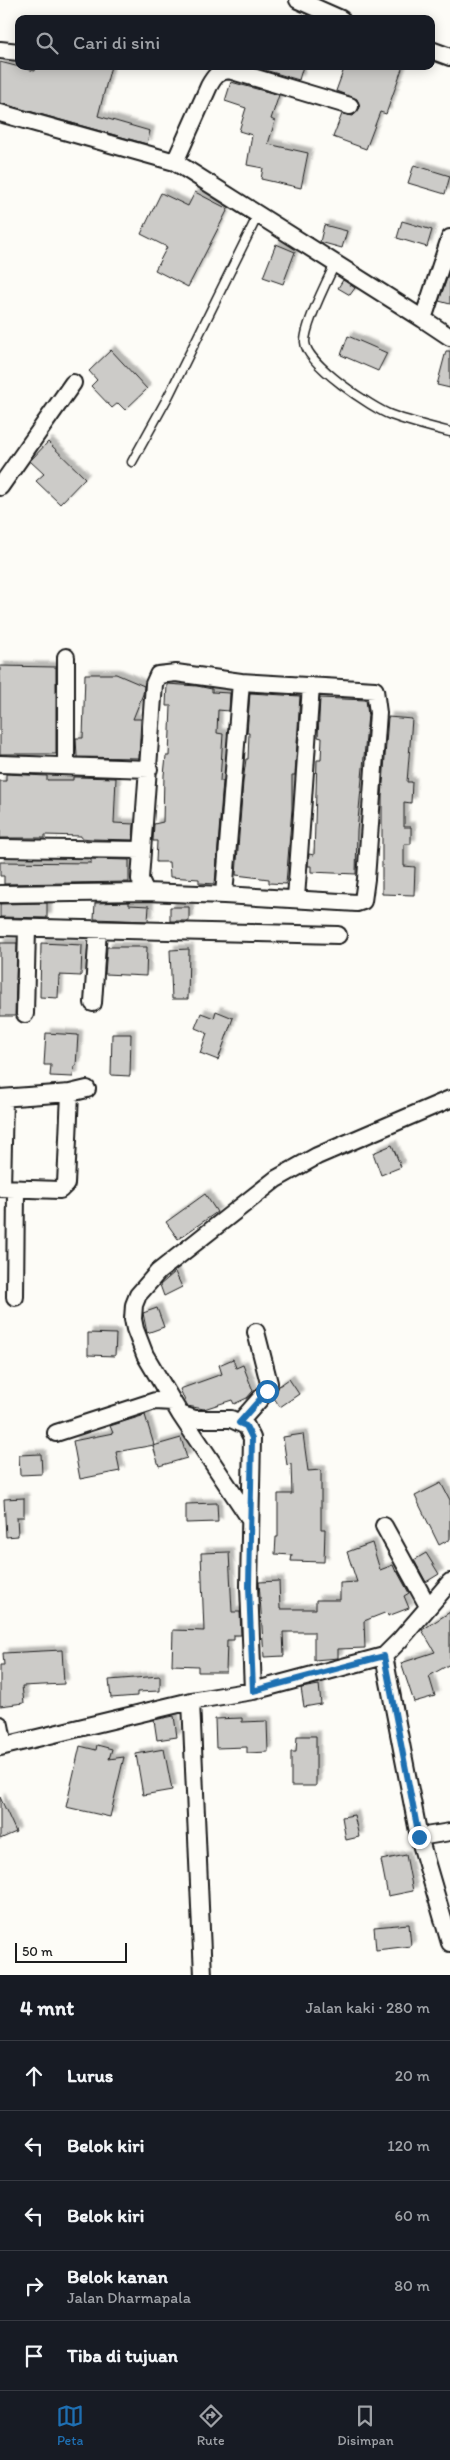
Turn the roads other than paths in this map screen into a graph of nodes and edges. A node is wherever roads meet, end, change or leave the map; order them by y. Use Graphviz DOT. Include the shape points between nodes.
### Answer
graph roads {
  1 [pos="298,0"];
  2 [pos="332,15"];
  3 [pos="0,50"];
  4 [pos="435,51"];
  5 [pos="15,52"];
  6 [pos="450,57"];
  7 [pos="350,106"];
  8 [pos="0,113"];
  9 [pos="175,162"];
  10 [pos="258,215"];
  11 [pos="450,238"];
  12 [pos="335,264"];
  13 [pos="422,319"];
  14 [pos="450,337"];
  15 [pos="72,383"];
  16 [pos="450,432"];
  17 [pos="132,462"];
  18 [pos="0,487"];
  19 [pos="66,657"];
  20 [pos="241,682"];
  21 [pos="311,686"];
  22 [pos="0,764"];
  23 [pos="66,764"];
  24 [pos="149,768"];
  25 [pos="0,848"];
  26 [pos="141,850"];
  27 [pos="146,892"];
  28 [pos="0,894"];
  29 [pos="224,895"];
  30 [pos="296,898"];
  31 [pos="0,927"];
  32 [pos="27,928"];
  33 [pos="98,930"];
  34 [pos="338,935"];
  35 [pos="93,1003"];
  36 [pos="25,1014"];
  37 [pos="87,1089"];
  38 [pos="70,1094"];
  39 [pos="2,1098"];
  40 [pos="450,1100"];
  41 [pos="6,1188"];
  42 [pos="15,1296"];
  43 [pos="256,1332"];
  44 [pos="177,1408"];
  45 [pos="239,1423"];
  46 [pos="56,1433"];
  47 [pos="250,1520"];
  48 [pos="384,1526"];
  49 [pos="450,1582"];
  50 [pos="428,1606"];
  51 [pos="384,1656"];
  52 [pos="253,1691"];
  53 [pos="191,1701"];
  54 [pos="0,1725"];
  55 [pos="2,1747"];
  56 [pos="450,1832"];
  57 [pos="419,1837"];
  58 [pos="450,1943"];
  59 [pos="204,1975"];
  1 -- 2 [label="street"];
  3 -- 5 [label="street"];
  4 -- 6 [label="street"];
  7 -- 9 [label="street" via="224,70 209,86"];
  8 -- 9 [label="street"];
  9 -- 10 [label="street"];
  10 -- 12 [label="street"];
  10 -- 17 [label="lane" via="169,395"];
  11 -- 13 [label="street"];
  12 -- 13 [label="street"];
  12 -- 16 [label="lane" via="306,334 307,350 312,358 334,380 389,414"];
  13 -- 14 [label="street"];
  15 -- 18 [label="street"];
  19 -- 23 [label="street"];
  20 -- 21 [label="street"];
  20 -- 24 [label="street" via="176,673 158,675 154,684"];
  20 -- 29 [label="street"];
  21 -- 30 [label="street"];
  21 -- 30 [label="street" via="374,690 378,713 376,746 364,900 352,903"];
  22 -- 23 [label="street"];
  23 -- 24 [label="street"];
  24 -- 26 [label="street"];
  25 -- 26 [label="street"];
  26 -- 27 [label="street" via="140,879"];
  27 -- 28 [label="street"];
  27 -- 29 [label="street"];
  29 -- 30 [label="street"];
  31 -- 32 [label="street"];
  32 -- 33 [label="street"];
  32 -- 36 [label="street"];
  33 -- 34 [label="street"];
  33 -- 35 [label="street"];
  37 -- 38 [label="street"];
  38 -- 39 [label="street"];
  38 -- 41 [label="street" via="66,1184 60,1190"];
  39 -- 41 [label="street"];
  40 -- 44 [label="street" via="317,1156 276,1179 158,1272 138,1295 132,1319 145,1355"];
  41 -- 42 [label="street"];
  43 -- 45 [label="street" via="269,1383 267,1391"];
  44 -- 45 [label="street" via="195,1419 231,1419"];
  44 -- 46 [label="street" via="155,1401"];
  44 -- 47 [label="street"];
  45 -- 47 [label="street" via="246,1426 252,1438"];
  47 -- 52 [label="street"];
  48 -- 50 [label="street"];
  49 -- 50 [label="street"];
  50 -- 51 [label="street"];
  51 -- 52 [label="street"];
  51 -- 57 [label="street"];
  52 -- 53 [label="street"];
  53 -- 55 [label="street"];
  53 -- 59 [label="street"];
  54 -- 55 [label="street"];
  56 -- 57 [label="street"];
  57 -- 58 [label="street"];
}
